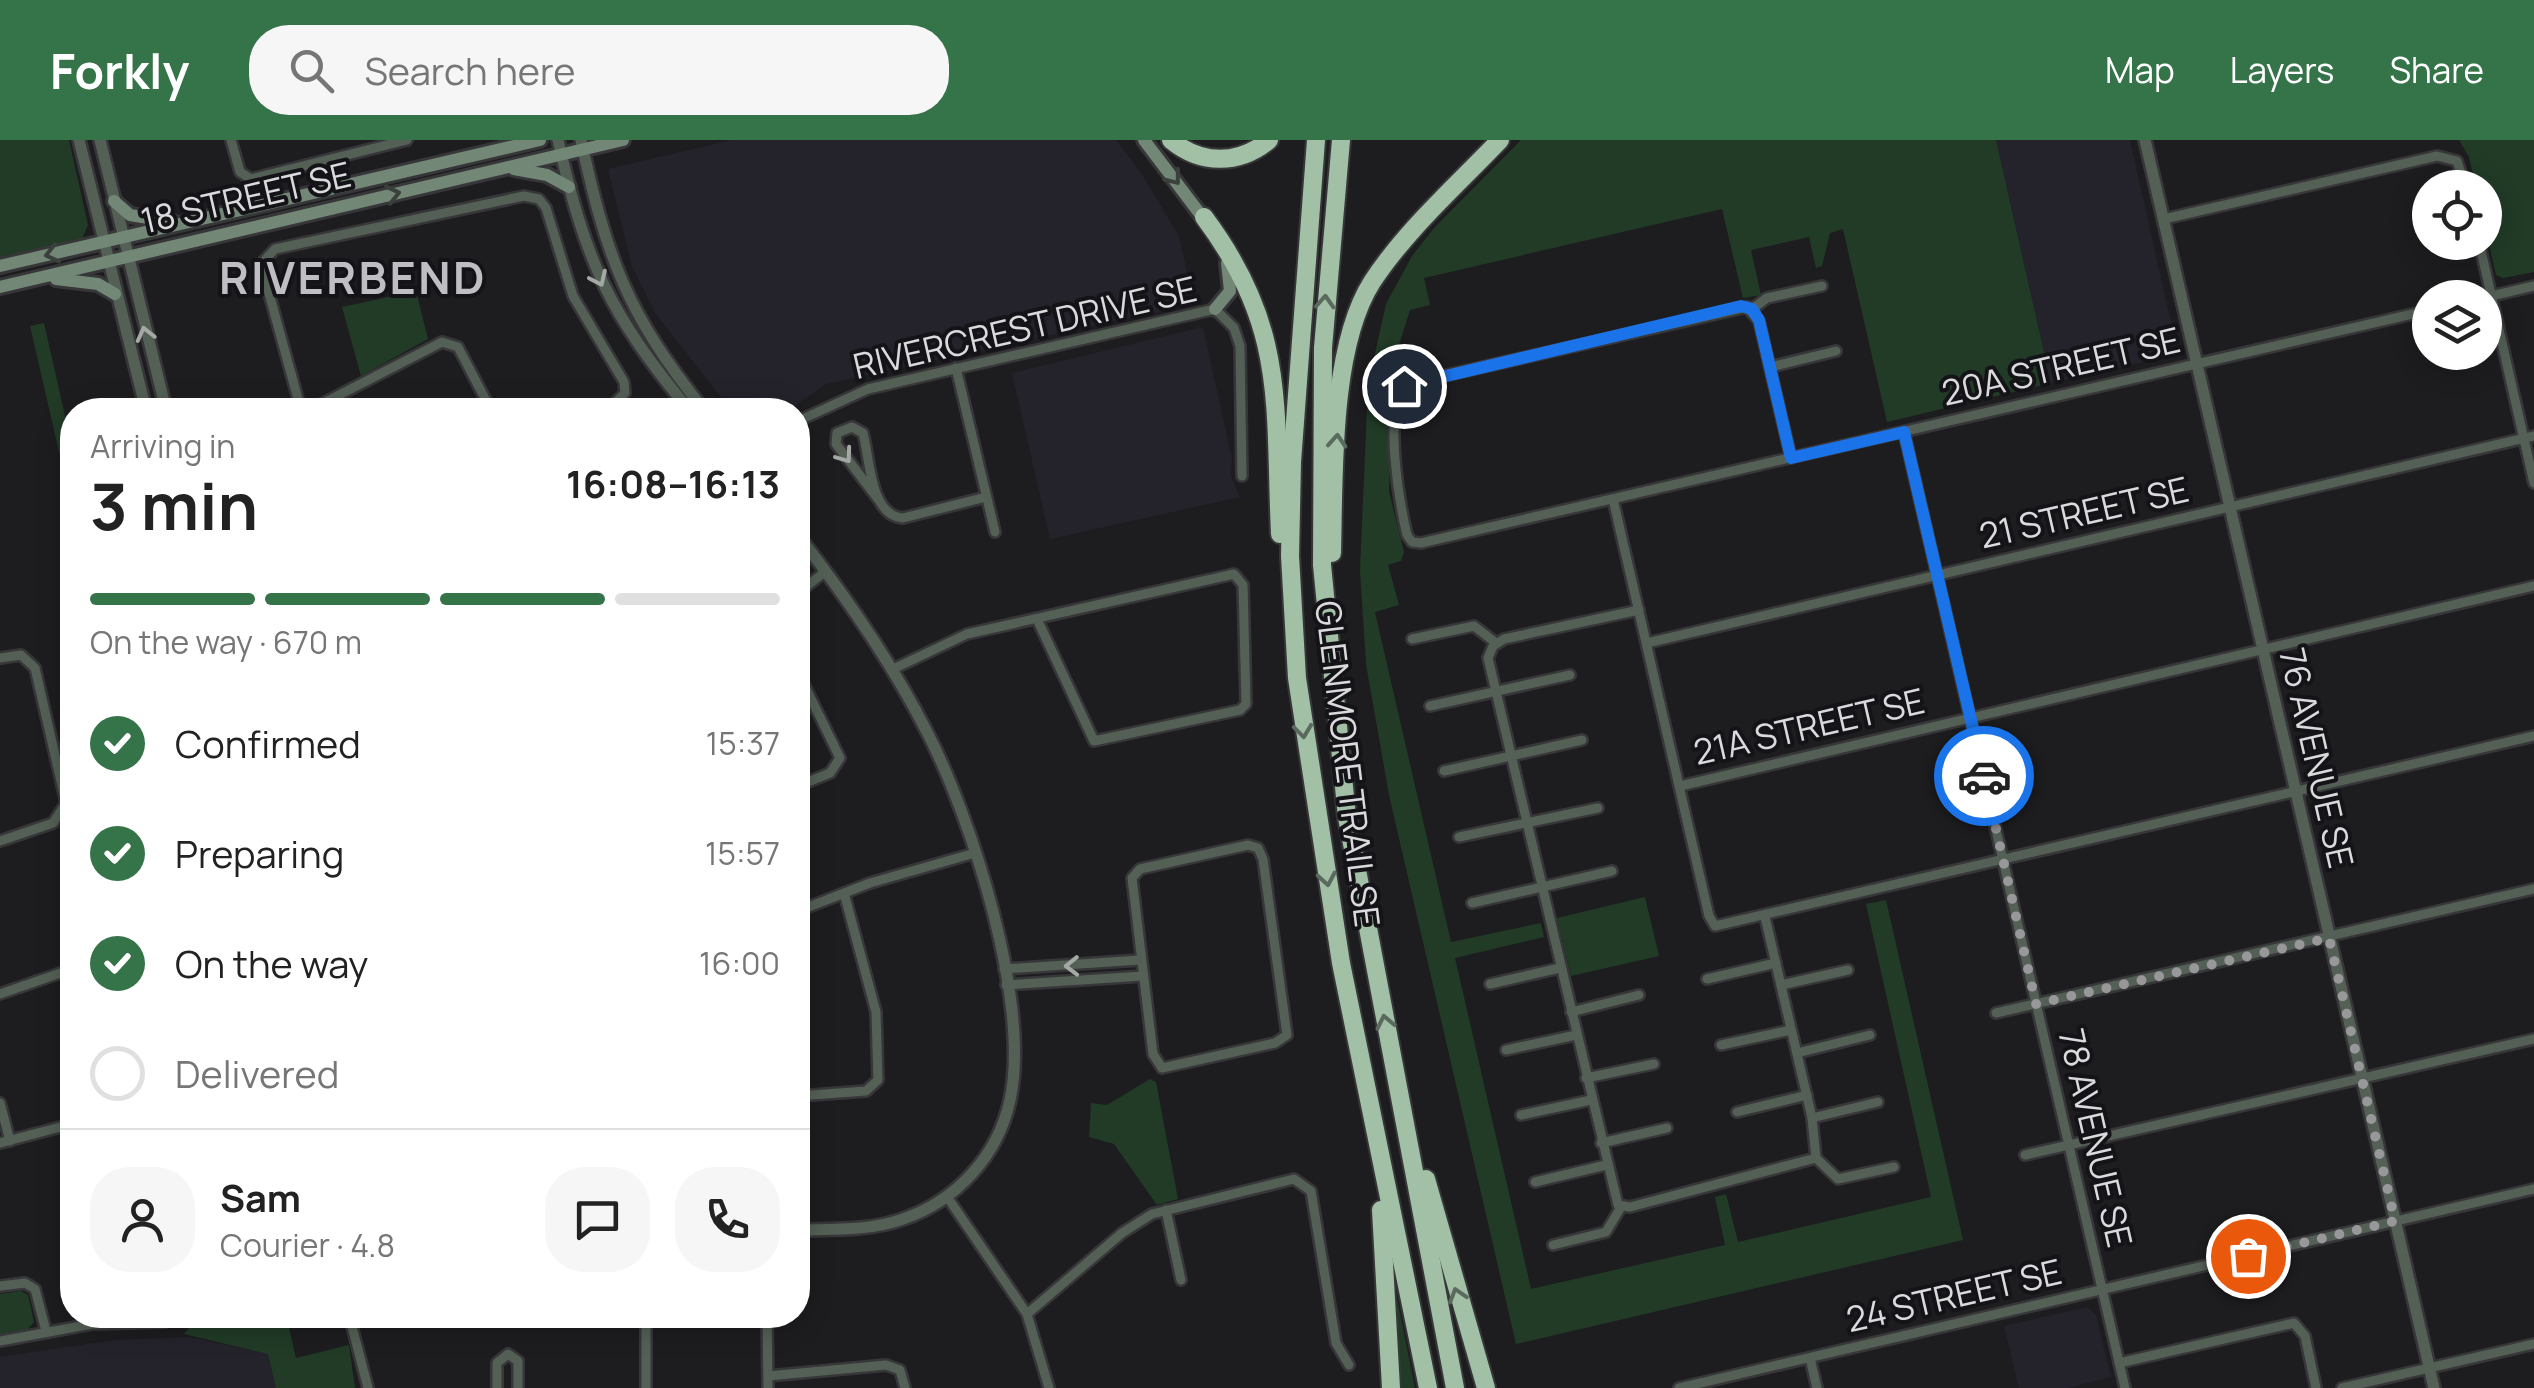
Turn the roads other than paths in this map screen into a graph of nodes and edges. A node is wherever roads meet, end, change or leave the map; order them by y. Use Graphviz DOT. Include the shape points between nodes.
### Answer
graph roads {
  1 [pos="79,140"];
  2 [pos="100,140"];
  3 [pos="231,140"];
  4 [pos="407,140"];
  5 [pos="540,140"];
  6 [pos="624,140"];
  7 [pos="1144,140"];
  8 [pos="1170,140"];
  9 [pos="1269,140"];
  10 [pos="1316,140"];
  11 [pos="1341,140"];
  12 [pos="1500,140"];
  13 [pos="2146,140"];
  14 [pos="582,145"];
  15 [pos="560,147"];
  16 [pos="506,168"];
  17 [pos="2459,170"];
  18 [pos="569,187"];
  19 [pos="114,201"];
  20 [pos="1204,217"];
  21 [pos="2164,219"];
  22 [pos="186,223"];
  23 [pos="123,237"];
  24 [pos="103,242"];
  25 [pos="127,256"];
  26 [pos="108,262"];
  27 [pos="0,266"];
  28 [pos="34,279"];
  29 [pos="1822,286"];
  30 [pos="2534,286"];
  31 [pos="0,287"];
  32 [pos="2502,293"];
  33 [pos="115,294"];
  34 [pos="1215,309"];
  35 [pos="1752,309"];
  36 [pos="2412,314"];
  37 [pos="2502,347"];
  38 [pos="1836,351"];
  39 [pos="2197,364"];
  40 [pos="1770,367"];
  41 [pos="956,368"];
  42 [pos="143,398"];
  43 [pos="163,398"];
  44 [pos="297,398"];
  45 [pos="333,398"];
  46 [pos="485,398"];
  47 [pos="620,398"];
  48 [pos="680,398"];
  49 [pos="695,398"];
  50 [pos="810,415"];
  51 [pos="1904,432"];
  52 [pos="2529,437"];
  53 [pos="1791,458"];
  54 [pos="1242,476"];
  55 [pos="2534,483"];
  56 [pos="986,497"];
  57 [pos="878,498"];
  58 [pos="1613,498"];
  59 [pos="2230,508"];
  60 [pos="996,532"];
  61 [pos="810,551"];
  62 [pos="826,571"];
  63 [pos="1938,576"];
  64 [pos="810,584"];
  65 [pos="2534,586"];
  66 [pos="1639,610"];
  67 [pos="1037,619"];
  68 [pos="1412,639"];
  69 [pos="1496,643"];
  70 [pos="1646,643"];
  71 [pos="2263,650"];
  72 [pos="0,658"];
  73 [pos="893,669"];
  74 [pos="1570,675"];
  75 [pos="1297,678"];
  76 [pos="1332,678"];
  77 [pos="1495,690"];
  78 [pos="810,697"];
  79 [pos="1430,706"];
  80 [pos="1970,718"];
  81 [pos="2534,736"];
  82 [pos="1582,740"];
  83 [pos="1510,756"];
  84 [pos="1444,771"];
  85 [pos="60,779"];
  86 [pos="810,782"];
  87 [pos="1680,786"];
  88 [pos="2296,793"];
  89 [pos="1598,808"];
  90 [pos="60,813"];
  91 [pos="1526,822"];
  92 [pos="1459,837"];
  93 [pos="0,841"];
  94 [pos="975,853"];
  95 [pos="2003,861"];
  96 [pos="1612,872"];
  97 [pos="1541,887"];
  98 [pos="2534,889"];
  99 [pos="844,893"];
  100 [pos="1472,903"];
  101 [pos="810,906"];
  102 [pos="1765,917"];
  103 [pos="2329,938"];
  104 [pos="1140,960"];
  105 [pos="1776,964"];
  106 [pos="1560,968"];
  107 [pos="1002,969"];
  108 [pos="1848,970"];
  109 [pos="60,973"];
  110 [pos="1143,976"];
  111 [pos="1707,980"];
  112 [pos="1490,984"];
  113 [pos="1006,985"];
  114 [pos="1781,986"];
  115 [pos="0,994"];
  116 [pos="1638,995"];
  117 [pos="2036,1004"];
  118 [pos="1570,1012"];
  119 [pos="1996,1013"];
  120 [pos="1791,1030"];
  121 [pos="1576,1035"];
  122 [pos="1870,1035"];
  123 [pos="2534,1039"];
  124 [pos="1720,1046"];
  125 [pos="1506,1050"];
  126 [pos="1796,1053"];
  127 [pos="1654,1064"];
  128 [pos="1586,1078"];
  129 [pos="2362,1080"];
  130 [pos="810,1096"];
  131 [pos="1806,1096"];
  132 [pos="1591,1100"];
  133 [pos="1878,1102"];
  134 [pos="0,1103"];
  135 [pos="1737,1112"];
  136 [pos="1521,1115"];
  137 [pos="1405,1118"];
  138 [pos="1812,1118"];
  139 [pos="1372,1125"];
  140 [pos="60,1127"];
  141 [pos="1666,1128"];
  142 [pos="5,1142"];
  143 [pos="1601,1143"];
  144 [pos="2068,1145"];
  145 [pos="2025,1155"];
  146 [pos="1816,1158"];
  147 [pos="1606,1165"];
  148 [pos="1894,1167"];
  149 [pos="1535,1182"];
  150 [pos="2534,1189"];
  151 [pos="948,1198"];
  152 [pos="1621,1207"];
  153 [pos="1166,1210"];
  154 [pos="2395,1221"];
  155 [pos="810,1229"];
  156 [pos="1553,1245"];
  157 [pos="1180,1280"];
  158 [pos="0,1286"];
  159 [pos="2102,1290"];
  160 [pos="1027,1314"];
  161 [pos="61,1328"];
  162 [pos="352,1328"];
  163 [pos="646,1328"];
  164 [pos="767,1328"];
  165 [pos="46,1330"];
  166 [pos="0,1341"];
  167 [pos="2534,1344"];
  168 [pos="1810,1358"];
  169 [pos="2119,1363"];
  170 [pos="1348,1365"];
  171 [pos="2429,1368"];
  172 [pos="768,1376"];
  173 [pos="368,1388"];
  174 [pos="497,1388"];
  175 [pos="518,1388"];
  176 [pos="646,1388"];
  177 [pos="768,1388"];
  178 [pos="905,1388"];
  179 [pos="1049,1388"];
  180 [pos="1391,1388"];
  181 [pos="1428,1388"];
  182 [pos="1455,1388"];
  183 [pos="1486,1388"];
  184 [pos="1679,1388"];
  185 [pos="1817,1388"];
  186 [pos="2125,1388"];
  187 [pos="2316,1388"];
  188 [pos="2342,1388"];
  189 [pos="2434,1388"];
  1 -- 24 [label="street"];
  2 -- 19 [label="street"];
  3 -- 4 [label="street" via="240,172 251,179"];
  5 -- 22 [label="main road, 18 STREET SE"];
  6 -- 14 [label="main road, 18 STREET SE"];
  7 -- 20 [label="main road, one-way"];
  8 -- 9 [label="highway" via="1198,156 1225,160"];
  10 -- 75 [label="highway, GLENMORE TRAIL SE" via="1292,462"];
  76 -- 11 [label="highway, GLENMORE TRAIL SE, one-way" via="1320,418"];
  76 -- 12 [label="highway, one-way" via="1339,412 1358,313 1395,252"];
  13 -- 21 [label="street, 76 AVENUE SE"];
  14 -- 15 [label="main road, 18 STREET SE"];
  14 -- 49 [label="street" via="604,238 629,302"];
  15 -- 16 [label="main road, 18 STREET SE"];
  15 -- 18 [label="street"];
  16 -- 18 [label="main road" via="548,174"];
  25 -- 16 [label="main road, 18 STREET SE, one-way"];
  17 -- 21 [label="street" via="2454,159 2437,156"];
  18 -- 48 [label="street, one-way" via="588,254 614,309"];
  19 -- 22 [label="main road" via="130,215"];
  19 -- 23 [label="street"];
  20 -- 34 [label="main road" via="1231,273 1230,291"];
  20 -- 75 [label="highway" via="1245,276 1268,346 1283,599"];
  21 -- 39 [label="street, 76 AVENUE SE"];
  22 -- 23 [label="main road, 18 STREET SE"];
  23 -- 24 [label="main road, 18 STREET SE"];
  23 -- 25 [label="street"];
  24 -- 26 [label="street"];
  24 -- 27 [label="main road, 18 STREET SE, one-way"];
  25 -- 26 [label="main road, 18 STREET SE"];
  43 -- 25 [label="street, one-way"];
  26 -- 28 [label="main road, 18 STREET SE"];
  26 -- 33 [label="street"];
  28 -- 31 [label="main road, 18 STREET SE"];
  28 -- 33 [label="main road" via="88,282"];
  29 -- 35 [label="street" via="1766,298"];
  30 -- 32 [label="street"];
  33 -- 42 [label="street"];
  34 -- 41 [label="street, RIVERCREST DRIVE SE"];
  34 -- 54 [label="street, RIVERCREST DRIVE SE" via="1229,320 1240,346"];
  35 -- 40 [label="street"];
  35 -- 58 [label="street, 20A STREET SE" via="1741,306 1404,386 1394,477 1412,542"];
  36 -- 39 [label="street, 20A STREET SE"];
  37 -- 52 [label="street"];
  38 -- 40 [label="street"];
  39 -- 51 [label="street, 20A STREET SE"];
  39 -- 59 [label="street, 76 AVENUE SE"];
  40 -- 53 [label="street"];
  41 -- 50 [label="street, RIVERCREST DRIVE SE" via="854,394"];
  41 -- 56 [label="street"];
  44 -- 47 [label="street" via="264,258 290,246 506,196 540,200 546,208 573,296 624,382"];
  45 -- 46 [label="street" via="442,342 458,347"];
  51 -- 53 [label="street, 20A STREET SE"];
  51 -- 63 [label="street, 78 AVENUE SE"];
  52 -- 55 [label="street"];
  52 -- 59 [label="street, 21 STREET SE"];
  53 -- 58 [label="street, 20A STREET SE"];
  56 -- 57 [label="street" via="896,518"];
  56 -- 60 [label="street"];
  57 -- 57 [label="street, one-way" via="862,433 852,427 837,433 836,444"];
  58 -- 66 [label="street"];
  59 -- 63 [label="street, 21 STREET SE"];
  59 -- 71 [label="street, 76 AVENUE SE"];
  61 -- 62 [label="street"];
  62 -- 64 [label="street"];
  62 -- 73 [label="street"];
  63 -- 70 [label="street, 21 STREET SE"];
  63 -- 80 [label="street, 78 AVENUE SE"];
  65 -- 71 [label="street, 21A STREET SE"];
  66 -- 69 [label="street"];
  66 -- 70 [label="street"];
  67 -- 67 [label="street" via="1238,576 1246,704 1094,741"];
  67 -- 73 [label="street" via="956,638"];
  68 -- 69 [label="street" via="1474,626"];
  69 -- 77 [label="street" via="1488,658"];
  70 -- 87 [label="street"];
  71 -- 80 [label="street, 21A STREET SE"];
  71 -- 88 [label="street, 76 AVENUE SE"];
  72 -- 85 [label="street" via="21,655 33,664"];
  73 -- 94 [label="street" via="940,757"];
  74 -- 77 [label="street"];
  75 -- 139 [label="highway, GLENMORE TRAIL SE, one-way"];
  137 -- 76 [label="highway, GLENMORE TRAIL SE, one-way" via="1346,818"];
  77 -- 79 [label="street"];
  77 -- 83 [label="street"];
  78 -- 86 [label="street" via="840,758 830,774"];
  80 -- 87 [label="street, 21A STREET SE"];
  80 -- 95 [label="street, 78 AVENUE SE"];
  81 -- 88 [label="street"];
  82 -- 83 [label="street"];
  83 -- 84 [label="street"];
  83 -- 91 [label="street"];
  87 -- 102 [label="street" via="1715,926"];
  88 -- 95 [label="street"];
  88 -- 103 [label="street, 76 AVENUE SE"];
  89 -- 91 [label="street"];
  90 -- 93 [label="street" via="53,823"];
  91 -- 92 [label="street"];
  91 -- 97 [label="street"];
  94 -- 99 [label="street"];
  94 -- 107 [label="street"];
  95 -- 102 [label="street"];
  95 -- 117 [label="street, 78 AVENUE SE"];
  96 -- 97 [label="street"];
  97 -- 100 [label="street"];
  97 -- 106 [label="street"];
  98 -- 103 [label="street"];
  99 -- 101 [label="street"];
  99 -- 130 [label="street" via="876,1012 878,1080 870,1090"];
  102 -- 105 [label="street"];
  103 -- 117 [label="street"];
  103 -- 129 [label="street, 76 AVENUE SE"];
  104 -- 107 [label="street, one-way"];
  104 -- 110 [label="street"];
  104 -- 110 [label="street" via="1131,891 1135,872 1258,848 1284,1038 1162,1068 1153,1054"];
  105 -- 111 [label="street"];
  105 -- 114 [label="street"];
  106 -- 112 [label="street"];
  106 -- 118 [label="street"];
  107 -- 113 [label="street"];
  108 -- 114 [label="street"];
  109 -- 115 [label="street"];
  110 -- 113 [label="street"];
  113 -- 151 [label="street" via="1014,1070 1009,1104 989,1152"];
  114 -- 120 [label="street"];
  116 -- 118 [label="street"];
  117 -- 119 [label="street"];
  117 -- 144 [label="street, 78 AVENUE SE"];
  118 -- 121 [label="street"];
  120 -- 124 [label="street"];
  120 -- 126 [label="street"];
  121 -- 125 [label="street"];
  121 -- 128 [label="street"];
  122 -- 126 [label="street"];
  123 -- 129 [label="street"];
  126 -- 131 [label="street"];
  127 -- 128 [label="street"];
  128 -- 132 [label="street"];
  129 -- 144 [label="street"];
  129 -- 154 [label="street, 76 AVENUE SE"];
  131 -- 135 [label="street"];
  131 -- 138 [label="street"];
  132 -- 136 [label="street"];
  132 -- 143 [label="street"];
  133 -- 138 [label="street"];
  134 -- 142 [label="street"];
  137 -- 182 [label="highway, GLENMORE TRAIL SE"];
  183 -- 137 [label="highway, one-way"];
  138 -- 146 [label="street"];
  139 -- 180 [label="highway"];
  139 -- 181 [label="highway, GLENMORE TRAIL SE"];
  140 -- 142 [label="street"];
  141 -- 143 [label="street"];
  143 -- 147 [label="street"];
  144 -- 145 [label="street"];
  144 -- 159 [label="street, 78 AVENUE SE"];
  146 -- 148 [label="street" via="1838,1179"];
  146 -- 152 [label="street"];
  147 -- 149 [label="street"];
  147 -- 152 [label="street"];
  150 -- 154 [label="street, 24 STREET SE"];
  151 -- 155 [label="street" via="888,1224"];
  151 -- 160 [label="street"];
  152 -- 156 [label="street" via="1606,1232"];
  153 -- 157 [label="street"];
  153 -- 160 [label="street" via="1122,1233"];
  153 -- 170 [label="street" via="1290,1179 1304,1182 1313,1198 1336,1343"];
  154 -- 159 [label="street, 24 STREET SE"];
  154 -- 171 [label="street, 76 AVENUE SE"];
  158 -- 165 [label="street" via="25,1282 35,1289"];
  159 -- 168 [label="street, 24 STREET SE"];
  159 -- 169 [label="street, 78 AVENUE SE"];
  160 -- 179 [label="street"];
  161 -- 165 [label="street"];
  162 -- 173 [label="street"];
  163 -- 176 [label="street"];
  164 -- 172 [label="street"];
  165 -- 166 [label="street"];
  167 -- 171 [label="street"];
  168 -- 184 [label="street, 24 STREET SE"];
  168 -- 185 [label="street"];
  169 -- 186 [label="street, 78 AVENUE SE"];
  169 -- 187 [label="street" via="2290,1323 2299,1326"];
  171 -- 188 [label="street"];
  171 -- 189 [label="street, 76 AVENUE SE"];
  172 -- 177 [label="street"];
  172 -- 178 [label="street" via="886,1365 900,1370"];
  174 -- 175 [label="street" via="497,1362 508,1354 518,1361"];
}
